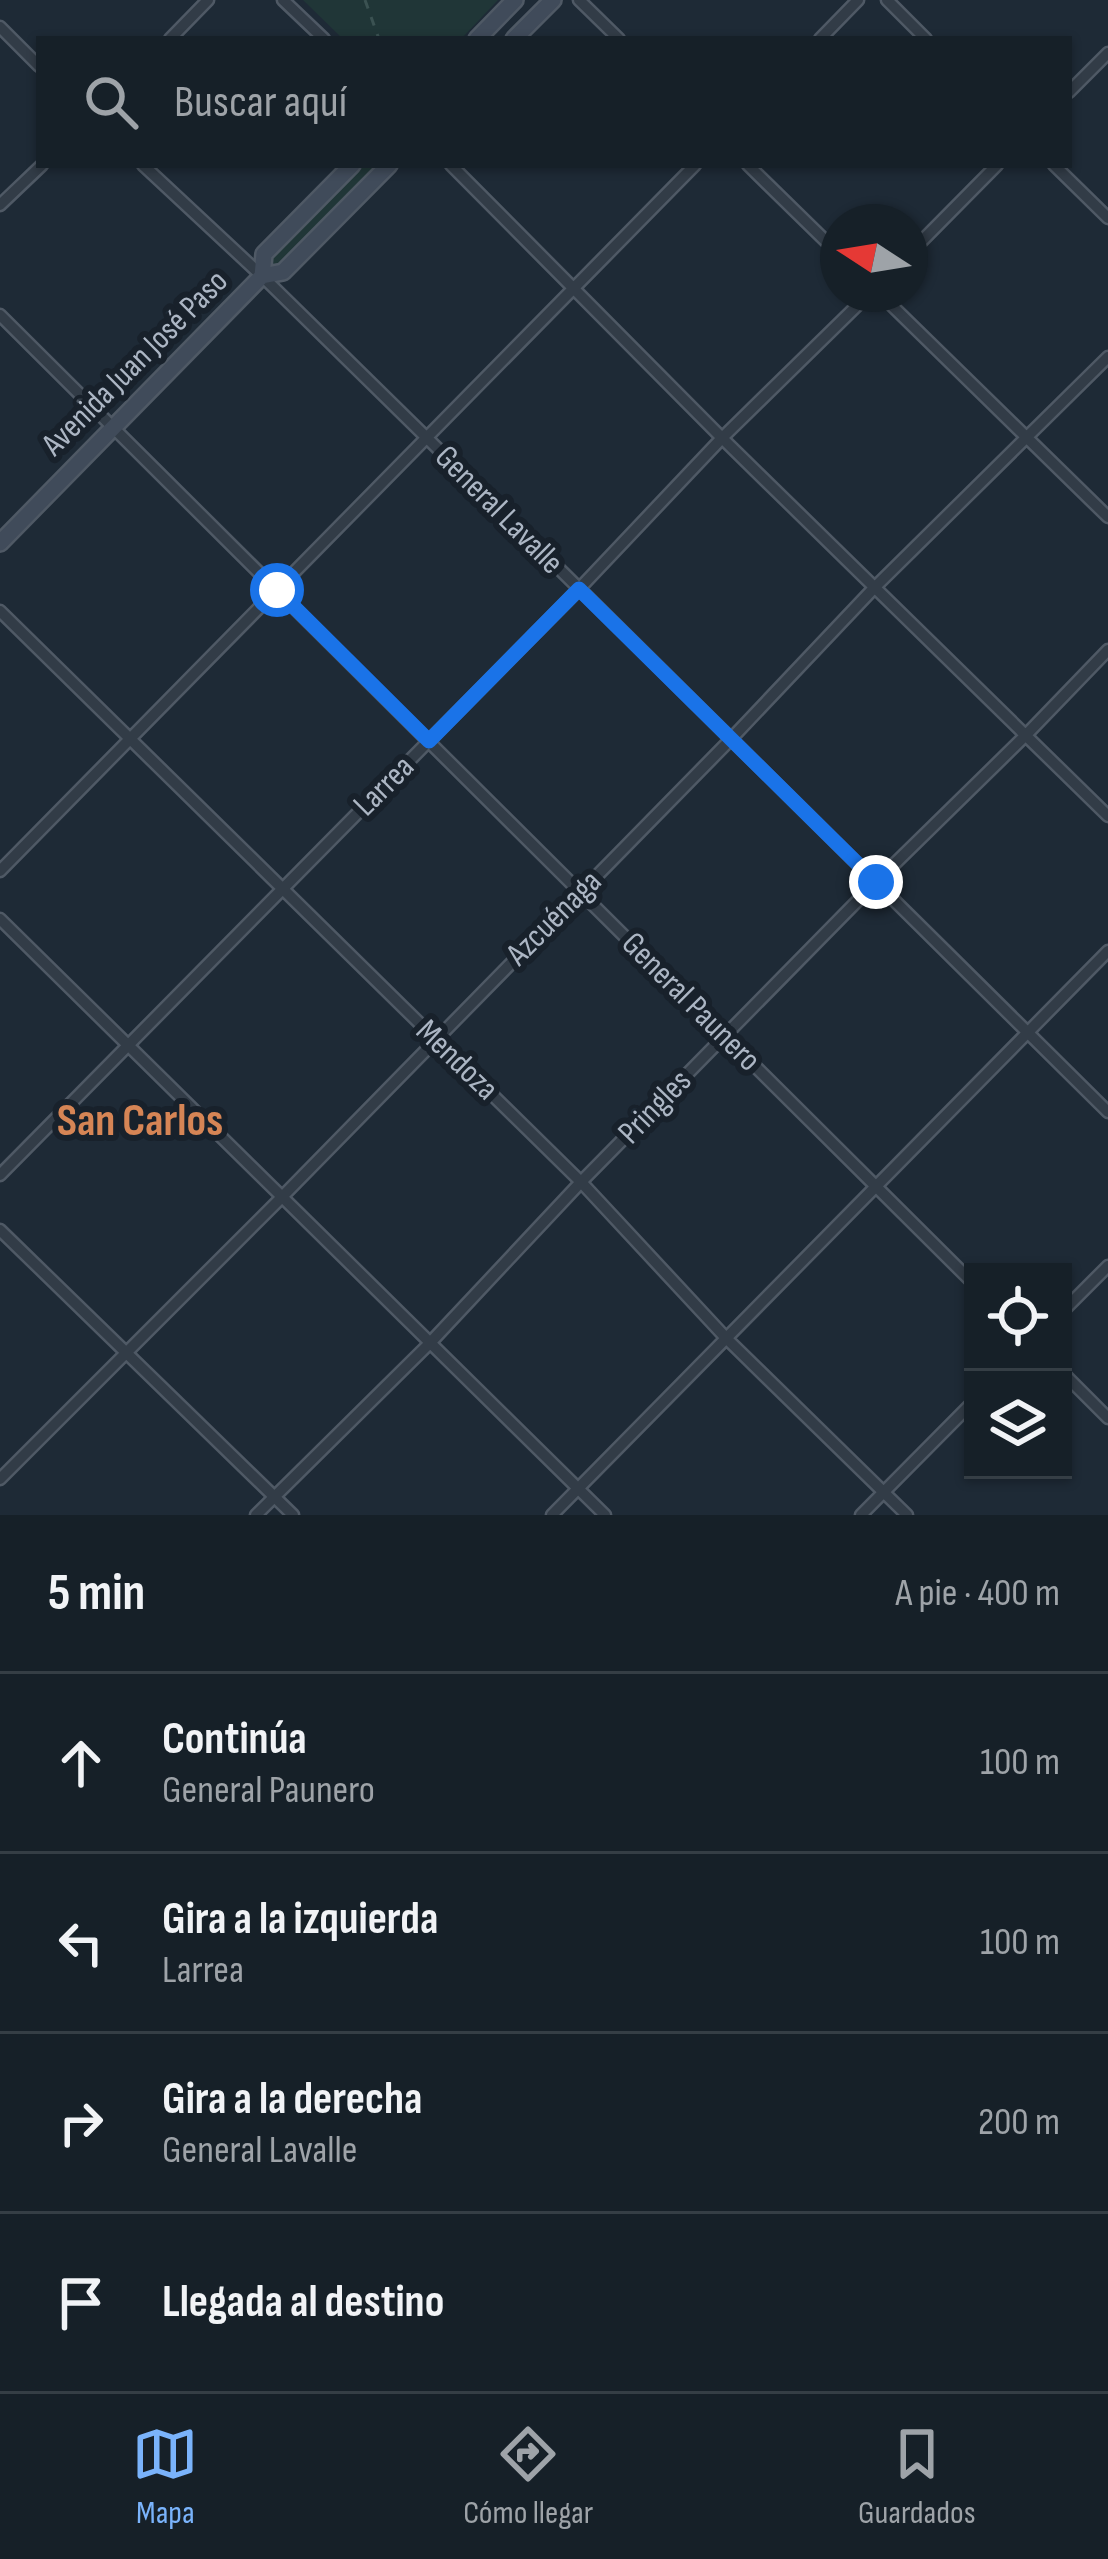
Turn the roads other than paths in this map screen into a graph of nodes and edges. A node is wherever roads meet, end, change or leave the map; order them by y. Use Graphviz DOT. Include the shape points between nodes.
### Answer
graph roads {
  1 [pos="208,0"];
  2 [pos="283,0"];
  3 [pos="515,0"];
  4 [pos="553,0"];
  5 [pos="579,0"];
  6 [pos="858,0"];
  7 [pos="887,0"];
  8 [pos="0,27"];
  9 [pos="173,36"];
  10 [pos="321,36"];
  11 [pos="480,36"];
  12 [pos="517,36"];
  13 [pos="616,36"];
  14 [pos="823,36"];
  15 [pos="923,36"];
  16 [pos="1108,52"];
  17 [pos="36,63"];
  18 [pos="1072,89"];
  19 [pos="39,168"];
  20 [pos="146,168"];
  21 [pos="349,168"];
  22 [pos="386,168"];
  23 [pos="454,168"];
  24 [pos="692,168"];
  25 [pos="751,168"];
  26 [pos="994,168"];
  27 [pos="1057,168"];
  28 [pos="0,205"];
  29 [pos="1108,218"];
  30 [pos="820,235"];
  31 [pos="928,235"];
  32 [pos="262,276"];
  33 [pos="573,287"];
  34 [pos="851,312"];
  35 [pos="898,312"];
  36 [pos="0,315"];
  37 [pos="1108,357"];
  38 [pos="114,427"];
  39 [pos="427,438"];
  40 [pos="722,438"];
  41 [pos="1027,438"];
  42 [pos="1108,517"];
  43 [pos="0,543"];
  44 [pos="874,588"];
  45 [pos="579,589"];
  46 [pos="277,590"];
  47 [pos="0,610"];
  48 [pos="1108,650"];
  49 [pos="1025,736"];
  50 [pos="130,739"];
  51 [pos="731,739"];
  52 [pos="429,741"];
  53 [pos="1108,816"];
  54 [pos="0,871"];
  55 [pos="876,882"];
  56 [pos="282,890"];
  57 [pos="580,892"];
  58 [pos="0,919"];
  59 [pos="1108,951"];
  60 [pos="1026,1031"];
  61 [pos="725,1036"];
  62 [pos="435,1039"];
  63 [pos="128,1046"];
  64 [pos="1108,1112"];
  65 [pos="0,1175"];
  66 [pos="581,1182"];
  67 [pos="875,1186"];
  68 [pos="282,1197"];
  69 [pos="0,1230"];
  70 [pos="1108,1266"];
  71 [pos="964,1274"];
  72 [pos="1072,1302"];
  73 [pos="726,1338"];
  74 [pos="430,1343"];
  75 [pos="124,1353"];
  76 [pos="1072,1382"];
  77 [pos="964,1411"];
  78 [pos="1108,1418"];
  79 [pos="0,1479"];
  80 [pos="578,1489"];
  81 [pos="884,1492"];
  82 [pos="274,1496"];
  83 [pos="256,1515"];
  84 [pos="292,1515"];
  85 [pos="552,1515"];
  86 [pos="605,1515"];
  87 [pos="861,1515"];
  88 [pos="907,1515"];
  1 -- 9 [label="street"];
  2 -- 10 [label="street"];
  3 -- 11 [label="main road"];
  4 -- 12 [label="main road"];
  5 -- 13 [label="street"];
  6 -- 14 [label="street"];
  7 -- 15 [label="street"];
  8 -- 17 [label="street"];
  16 -- 18 [label="street"];
  19 -- 28 [label="street"];
  20 -- 32 [label="street, General Lavalle"];
  21 -- 32 [label="main road, Avenida Juan José Paso" via="264,254"];
  22 -- 32 [label="main road, Avenida Juan José Paso" via="284,272"];
  23 -- 33 [label="street"];
  24 -- 33 [label="street"];
  25 -- 30 [label="street"];
  26 -- 31 [label="street"];
  27 -- 29 [label="street"];
  32 -- 38 [label="main road, Avenida Juan José Paso"];
  32 -- 39 [label="street, General Lavalle"];
  33 -- 39 [label="street"];
  33 -- 40 [label="street"];
  34 -- 40 [label="street, Larrea"];
  35 -- 41 [label="street"];
  36 -- 38 [label="street, General Paunero"];
  37 -- 41 [label="street, Azcuénaga"];
  38 -- 43 [label="main road, Avenida Juan José Paso"];
  38 -- 46 [label="street, General Paunero"];
  39 -- 45 [label="street, General Lavalle"];
  39 -- 46 [label="street"];
  40 -- 44 [label="street"];
  40 -- 45 [label="street, Larrea"];
  41 -- 42 [label="street"];
  41 -- 44 [label="street, Azcuénaga"];
  44 -- 49 [label="street"];
  44 -- 51 [label="street, Azcuénaga"];
  45 -- 51 [label="street, General Lavalle"];
  45 -- 52 [label="street, Larrea"];
  46 -- 50 [label="street"];
  46 -- 52 [label="street, General Paunero"];
  47 -- 50 [label="street, Mendoza"];
  48 -- 49 [label="street, Pringles"];
  49 -- 53 [label="street"];
  49 -- 55 [label="street, Pringles"];
  50 -- 54 [label="street"];
  50 -- 56 [label="street, Mendoza"];
  51 -- 55 [label="street, General Lavalle"];
  51 -- 57 [label="street, Azcuénaga"];
  52 -- 56 [label="street, Larrea"];
  52 -- 57 [label="street, General Paunero"];
  55 -- 60 [label="street, General Lavalle"];
  55 -- 61 [label="street, Pringles"];
  56 -- 62 [label="street, Mendoza"];
  56 -- 63 [label="street, Larrea"];
  57 -- 61 [label="street, General Paunero"];
  57 -- 62 [label="street, Azcuénaga"];
  58 -- 63 [label="street"];
  59 -- 60 [label="street"];
  60 -- 64 [label="street, General Lavalle"];
  60 -- 67 [label="street"];
  61 -- 66 [label="street, Pringles"];
  61 -- 67 [label="street, General Paunero"];
  62 -- 66 [label="street, Mendoza"];
  62 -- 68 [label="street, Azcuénaga"];
  63 -- 65 [label="street, Larrea"];
  63 -- 68 [label="street"];
  66 -- 73 [label="street, Mendoza"];
  66 -- 74 [label="street, Pringles"];
  67 -- 71 [label="street, General Paunero"];
  67 -- 73 [label="street"];
  68 -- 74 [label="street"];
  68 -- 75 [label="street, Azcuénaga"];
  69 -- 75 [label="street"];
  70 -- 72 [label="street"];
  73 -- 80 [label="street"];
  73 -- 81 [label="street, Mendoza"];
  74 -- 80 [label="street"];
  74 -- 82 [label="street, Pringles"];
  75 -- 79 [label="street, Azcuénaga"];
  75 -- 82 [label="street"];
  76 -- 78 [label="street"];
  77 -- 81 [label="street"];
  80 -- 85 [label="street"];
  80 -- 86 [label="street"];
  81 -- 87 [label="street"];
  81 -- 88 [label="street, Mendoza"];
  82 -- 83 [label="street, Pringles"];
  82 -- 84 [label="street"];
}
